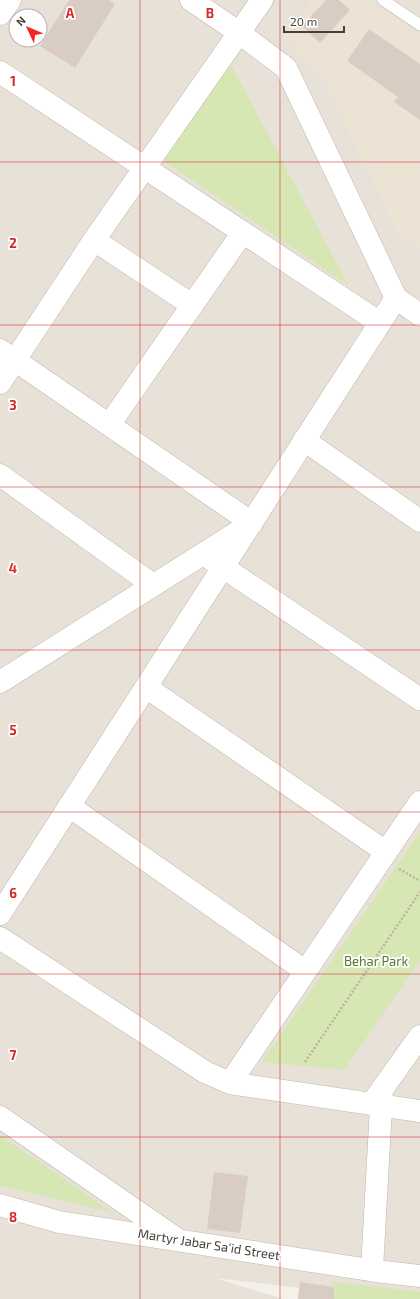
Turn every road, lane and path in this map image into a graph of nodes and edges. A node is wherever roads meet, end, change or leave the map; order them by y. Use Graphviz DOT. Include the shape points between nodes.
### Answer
graph roads {
  1 [pos="10,0"];
  2 [pos="191,0"];
  3 [pos="262,0"];
  4 [pos="383,0"];
  5 [pos="0,14"];
  6 [pos="420,25"];
  7 [pos="238,32"];
  8 [pos="0,72"];
  9 [pos="143,168"];
  10 [pos="243,232"];
  11 [pos="94,240"];
  12 [pos="396,298"];
  13 [pos="192,305"];
  14 [pos="420,315"];
  15 [pos="380,323"];
  16 [pos="8,355"];
  17 [pos="0,384"];
  18 [pos="109,425"];
  19 [pos="304,440"];
  20 [pos="0,475"];
  21 [pos="420,521"];
  22 [pos="252,523"];
  23 [pos="203,554"];
  24 [pos="223,567"];
  25 [pos="153,585"];
  26 [pos="0,682"];
  27 [pos="146,687"];
  28 [pos="420,699"];
  29 [pos="420,802"];
  30 [pos="69,806"];
  31 [pos="392,860"];
  32 [pos="420,881"];
  33 [pos="420,892"];
  34 [pos="0,914"];
  35 [pos="0,938"];
  36 [pos="305,971"];
  37 [pos="420,1036"];
  38 [pos="305,1062"];
  39 [pos="230,1083"];
  40 [pos="378,1100"];
  41 [pos="420,1111"];
  42 [pos="0,1117"];
  43 [pos="0,1205"];
  44 [pos="177,1239"];
  45 [pos="372,1269"];
  46 [pos="420,1276"];
  1 -- 5 [label="street"];
  2 -- 7 [label="street"];
  3 -- 7 [label="street"];
  4 -- 6 [label="lane"];
  7 -- 9 [label="street"];
  7 -- 12 [label="street" via="286,68"];
  8 -- 9 [label="street"];
  9 -- 10 [label="street"];
  9 -- 11 [label="street"];
  10 -- 13 [label="street"];
  10 -- 15 [label="street"];
  11 -- 13 [label="street"];
  11 -- 16 [label="street"];
  12 -- 14 [label="street"];
  12 -- 15 [label="street"];
  13 -- 18 [label="street"];
  15 -- 19 [label="street"];
  16 -- 17 [label="street"];
  16 -- 18 [label="street"];
  18 -- 22 [label="street"];
  19 -- 21 [label="street"];
  19 -- 22 [label="street"];
  20 -- 25 [label="street"];
  22 -- 23 [label="street"];
  22 -- 24 [label="street"];
  23 -- 24 [label="street"];
  23 -- 25 [label="street"];
  24 -- 27 [label="street"];
  24 -- 28 [label="street"];
  25 -- 26 [label="street"];
  27 -- 30 [label="street"];
  27 -- 31 [label="street"];
  29 -- 31 [label="street"];
  30 -- 34 [label="street"];
  30 -- 36 [label="street"];
  31 -- 32 [label="path"];
  31 -- 36 [label="street"];
  33 -- 38 [label="path"];
  35 -- 39 [label="street" via="204,1072"];
  36 -- 39 [label="street"];
  37 -- 40 [label="street"];
  39 -- 40 [label="street"];
  40 -- 41 [label="street"];
  40 -- 45 [label="street"];
  42 -- 44 [label="street"];
  43 -- 44 [label="street, Martyr Jabar Sa'id Street" via="59,1222"];
  44 -- 45 [label="street, Martyr Jabar Sa'id Street"];
  45 -- 46 [label="street, Martyr Jabar Sa'id Street"];
}
